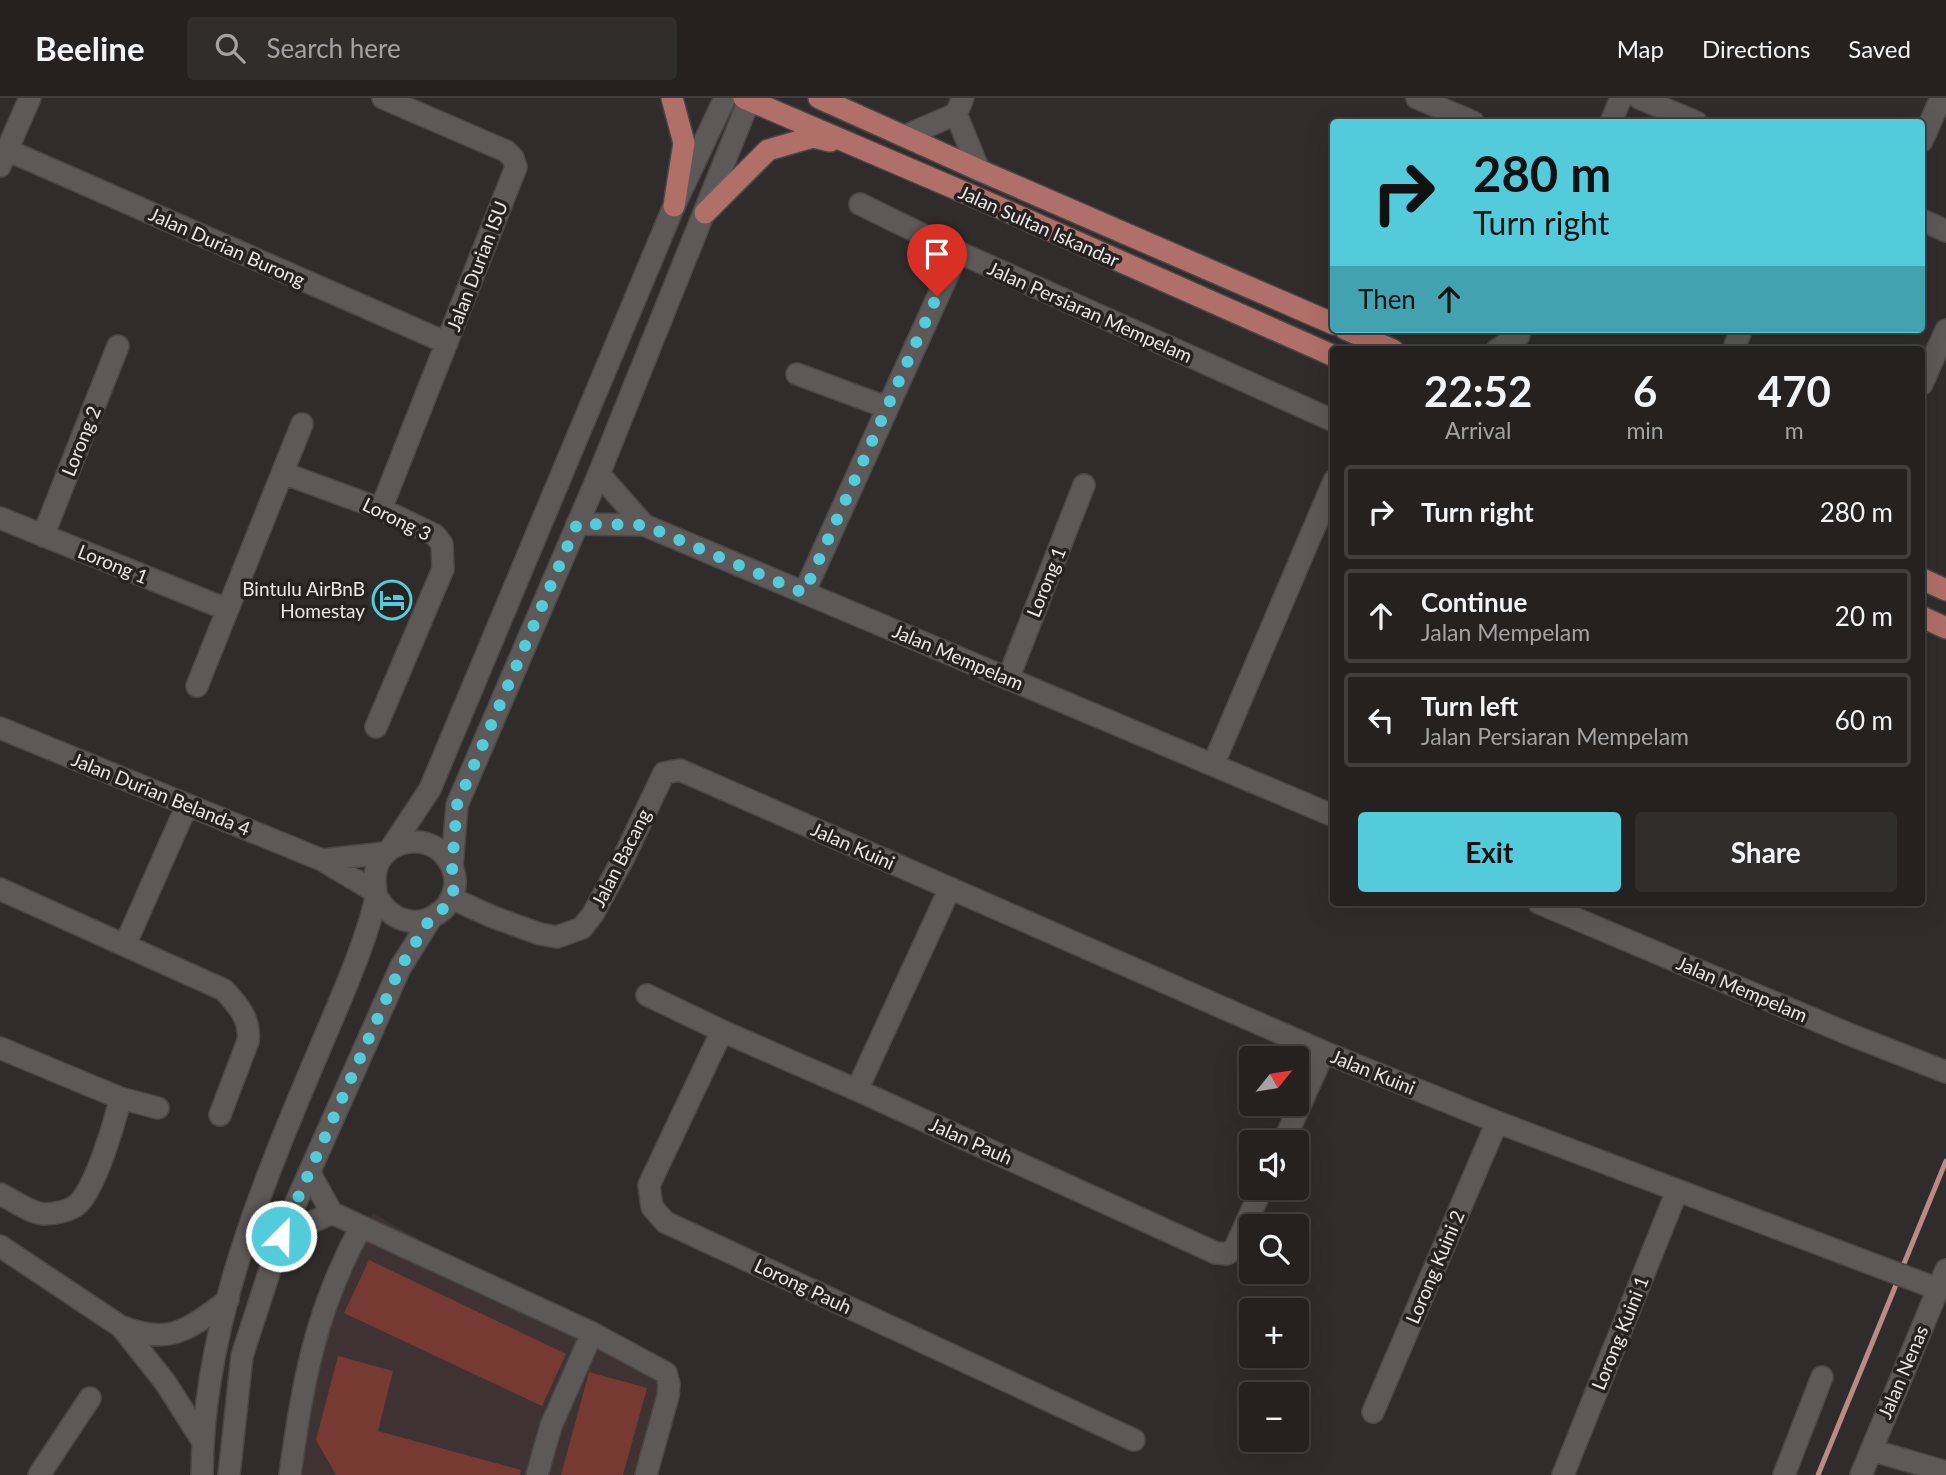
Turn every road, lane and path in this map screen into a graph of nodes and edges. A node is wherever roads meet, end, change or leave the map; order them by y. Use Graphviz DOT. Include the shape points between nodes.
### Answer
graph roads {
  1 [pos="30,98"];
  2 [pos="383,98"];
  3 [pos="672,98"];
  4 [pos="725,98"];
  5 [pos="819,98"];
  6 [pos="1417,98"];
  7 [pos="1621,98"];
  8 [pos="1639,98"];
  9 [pos="1941,98"];
  10 [pos="748,99"];
  11 [pos="959,106"];
  12 [pos="1466,119"];
  13 [pos="1612,119"];
  14 [pos="1689,119"];
  15 [pos="1925,134"];
  16 [pos="905,136"];
  17 [pos="863,149"];
  18 [pos="4,158"];
  19 [pos="979,170"];
  20 [pos="860,204"];
  21 [pos="674,206"];
  22 [pos="705,213"];
  23 [pos="1925,221"];
  24 [pos="1946,231"];
  25 [pos="958,252"];
  26 [pos="1330,322"];
  27 [pos="1946,330"];
  28 [pos="1354,333"];
  29 [pos="447,343"];
  30 [pos="118,346"];
  31 [pos="1384,346"];
  32 [pos="1330,354"];
  33 [pos="797,374"];
  34 [pos="1925,377"];
  35 [pos="886,407"];
  36 [pos="1330,419"];
  37 [pos="302,424"];
  38 [pos="283,473"];
  39 [pos="599,474"];
  40 [pos="1084,485"];
  41 [pos="1330,490"];
  42 [pos="381,509"];
  43 [pos="0,518"];
  44 [pos="577,524"];
  45 [pos="644,525"];
  46 [pos="43,536"];
  47 [pos="1925,580"];
  48 [pos="1946,590"];
  49 [pos="804,593"];
  50 [pos="226,609"];
  51 [pos="1925,618"];
  52 [pos="1946,628"];
  53 [pos="1008,678"];
  54 [pos="197,685"];
  55 [pos="376,727"];
  56 [pos="0,728"];
  57 [pos="1213,765"];
  58 [pos="664,774"];
  59 [pos="187,805"];
  60 [pos="1330,814"];
  61 [pos="388,850"];
  62 [pos="322,860"];
  63 [pos="452,867"];
  64 [pos="950,888"];
  65 [pos="0,889"];
  66 [pos="375,894"];
  67 [pos="451,898"];
  68 [pos="1546,906"];
  69 [pos="430,919"];
  70 [pos="125,945"];
  71 [pos="647,995"];
  72 [pos="722,1031"];
  73 [pos="0,1048"];
  74 [pos="1324,1052"];
  75 [pos="1946,1072"];
  76 [pos="858,1090"];
  77 [pos="120,1098"];
  78 [pos="158,1108"];
  79 [pos="220,1115"];
  80 [pos="1497,1122"];
  81 [pos="1289,1130"];
  82 [pos="309,1172"];
  83 [pos="1677,1191"];
  84 [pos="0,1194"];
  85 [pos="1257,1200"];
  86 [pos="332,1213"];
  87 [pos="360,1227"];
  88 [pos="281,1236"];
  89 [pos="0,1247"];
  90 [pos="1934,1280"];
  91 [pos="228,1300"];
  92 [pos="120,1326"];
  93 [pos="592,1333"];
  94 [pos="1822,1377"];
  95 [pos="90,1398"];
  96 [pos="1373,1412"];
  97 [pos="202,1440"];
  98 [pos="1134,1440"];
  99 [pos="1871,1450"];
  100 [pos="1946,1472"];
  101 [pos="39,1475"];
  102 [pos="202,1475"];
  103 [pos="229,1475"];
  104 [pos="290,1475"];
  105 [pos="537,1475"];
  106 [pos="646,1475"];
  107 [pos="1563,1475"];
  108 [pos="1784,1475"];
  109 [pos="1861,1475"];
  1 -- 18 [label="street"];
  2 -- 29 [label="street, Jalan Durian ISU" via="506,151 516,166"];
  3 -- 21 [label="main road" via="684,143"];
  4 -- 21 [label="street"];
  5 -- 16 [label="main road"];
  6 -- 12 [label="street"];
  7 -- 13 [label="street"];
  8 -- 14 [label="street"];
  9 -- 15 [label="street"];
  10 -- 17 [label="main road, Jalan Sultan Iskandar"];
  10 -- 22 [label="street"];
  11 -- 16 [label="street"];
  11 -- 19 [label="street"];
  16 -- 19 [label="main road"];
  17 -- 22 [label="main road" via="813,137 768,150"];
  17 -- 32 [label="main road, Jalan Sultan Iskandar"];
  18 -- 29 [label="street, Jalan Durian Burong"];
  19 -- 26 [label="main road"];
  20 -- 25 [label="street, Jalan Persiaran Mempelam"];
  21 -- 61 [label="street" via="430,789"];
  22 -- 39 [label="street"];
  23 -- 24 [label="street"];
  25 -- 35 [label="street"];
  25 -- 36 [label="street, Jalan Persiaran Mempelam"];
  27 -- 34 [label="street"];
  28 -- 31 [label="main road"];
  29 -- 42 [label="street, Jalan Durian ISU"];
  30 -- 46 [label="street, Lorong 2"];
  33 -- 35 [label="street"];
  35 -- 49 [label="street"];
  37 -- 38 [label="street"];
  38 -- 42 [label="street, Lorong 3"];
  38 -- 50 [label="street"];
  39 -- 44 [label="street"];
  39 -- 45 [label="street, Jalan Mempelam"];
  40 -- 53 [label="street, Lorong 1"];
  41 -- 57 [label="street"];
  42 -- 55 [label="street, Lorong 3" via="435,535 444,555 443,569"];
  43 -- 46 [label="street, Lorong 1"];
  44 -- 45 [label="street"];
  44 -- 63 [label="street" via="457,805"];
  45 -- 49 [label="street, Jalan Mempelam"];
  46 -- 50 [label="street, Lorong 1"];
  47 -- 48 [label="main road"];
  49 -- 53 [label="street, Jalan Mempelam"];
  50 -- 54 [label="street"];
  51 -- 52 [label="main road"];
  53 -- 57 [label="street, Jalan Mempelam"];
  56 -- 59 [label="street, Jalan Durian Belanda 4"];
  57 -- 60 [label="street, Jalan Mempelam"];
  58 -- 64 [label="street, Jalan Kuini" via="680,770"];
  58 -- 67 [label="street, Jalan Bacang" via="618,868 582,928 557,937 540,934"];
  59 -- 62 [label="street, Jalan Durian Belanda 4"];
  59 -- 70 [label="street"];
  61 -- 62 [label="street"];
  61 -- 63 [label="street" via="402,843 426,843 437,848"];
  61 -- 66 [label="street" via="377,864"];
  62 -- 66 [label="street, Jalan Durian Belanda 4"];
  63 -- 67 [label="street"];
  64 -- 74 [label="street, Jalan Kuini"];
  64 -- 76 [label="street"];
  65 -- 70 [label="street"];
  66 -- 69 [label="street" via="393,916 417,922"];
  66 -- 91 [label="street" via="363,946 258,1198"];
  67 -- 69 [label="street"];
  68 -- 75 [label="street, Jalan Mempelam"];
  69 -- 82 [label="street" via="400,968"];
  70 -- 79 [label="street" via="224,990 240,1007 248,1041"];
  71 -- 72 [label="street, Jalan Pauh"];
  72 -- 76 [label="street, Jalan Pauh"];
  72 -- 98 [label="street, Lorong Pauh" via="649,1185 652,1207 665,1222"];
  73 -- 77 [label="street"];
  74 -- 80 [label="street, Jalan Kuini"];
  74 -- 81 [label="street"];
  76 -- 85 [label="street, Jalan Pauh" via="1216,1253 1227,1254 1235,1248"];
  77 -- 78 [label="street"];
  77 -- 84 [label="street" via="92,1180 77,1205 41,1214"];
  80 -- 83 [label="street, Jalan Kuini"];
  80 -- 96 [label="street, Lorong Kuini 2"];
  82 -- 86 [label="street"];
  82 -- 88 [label="street"];
  83 -- 90 [label="street, Jalan Kuini" via="1889,1269"];
  83 -- 107 [label="street, Lorong Kuini 1"];
  86 -- 87 [label="street"];
  86 -- 88 [label="street"];
  87 -- 93 [label="street"];
  87 -- 104 [label="street" via="320,1317 300,1396"];
  88 -- 103 [label="street" via="242,1356"];
  89 -- 92 [label="street"];
  90 -- 99 [label="street, Jalan Nenas"];
  91 -- 92 [label="street" via="204,1318 163,1337"];
  91 -- 97 [label="street" via="211,1362"];
  92 -- 97 [label="street" via="165,1382"];
  93 -- 105 [label="street" via="551,1426"];
  93 -- 106 [label="street" via="668,1378 668,1396"];
  94 -- 108 [label="street"];
  95 -- 101 [label="street"];
  97 -- 102 [label="street"];
  99 -- 100 [label="street"];
  99 -- 109 [label="street, Jalan Nenas"];
}
